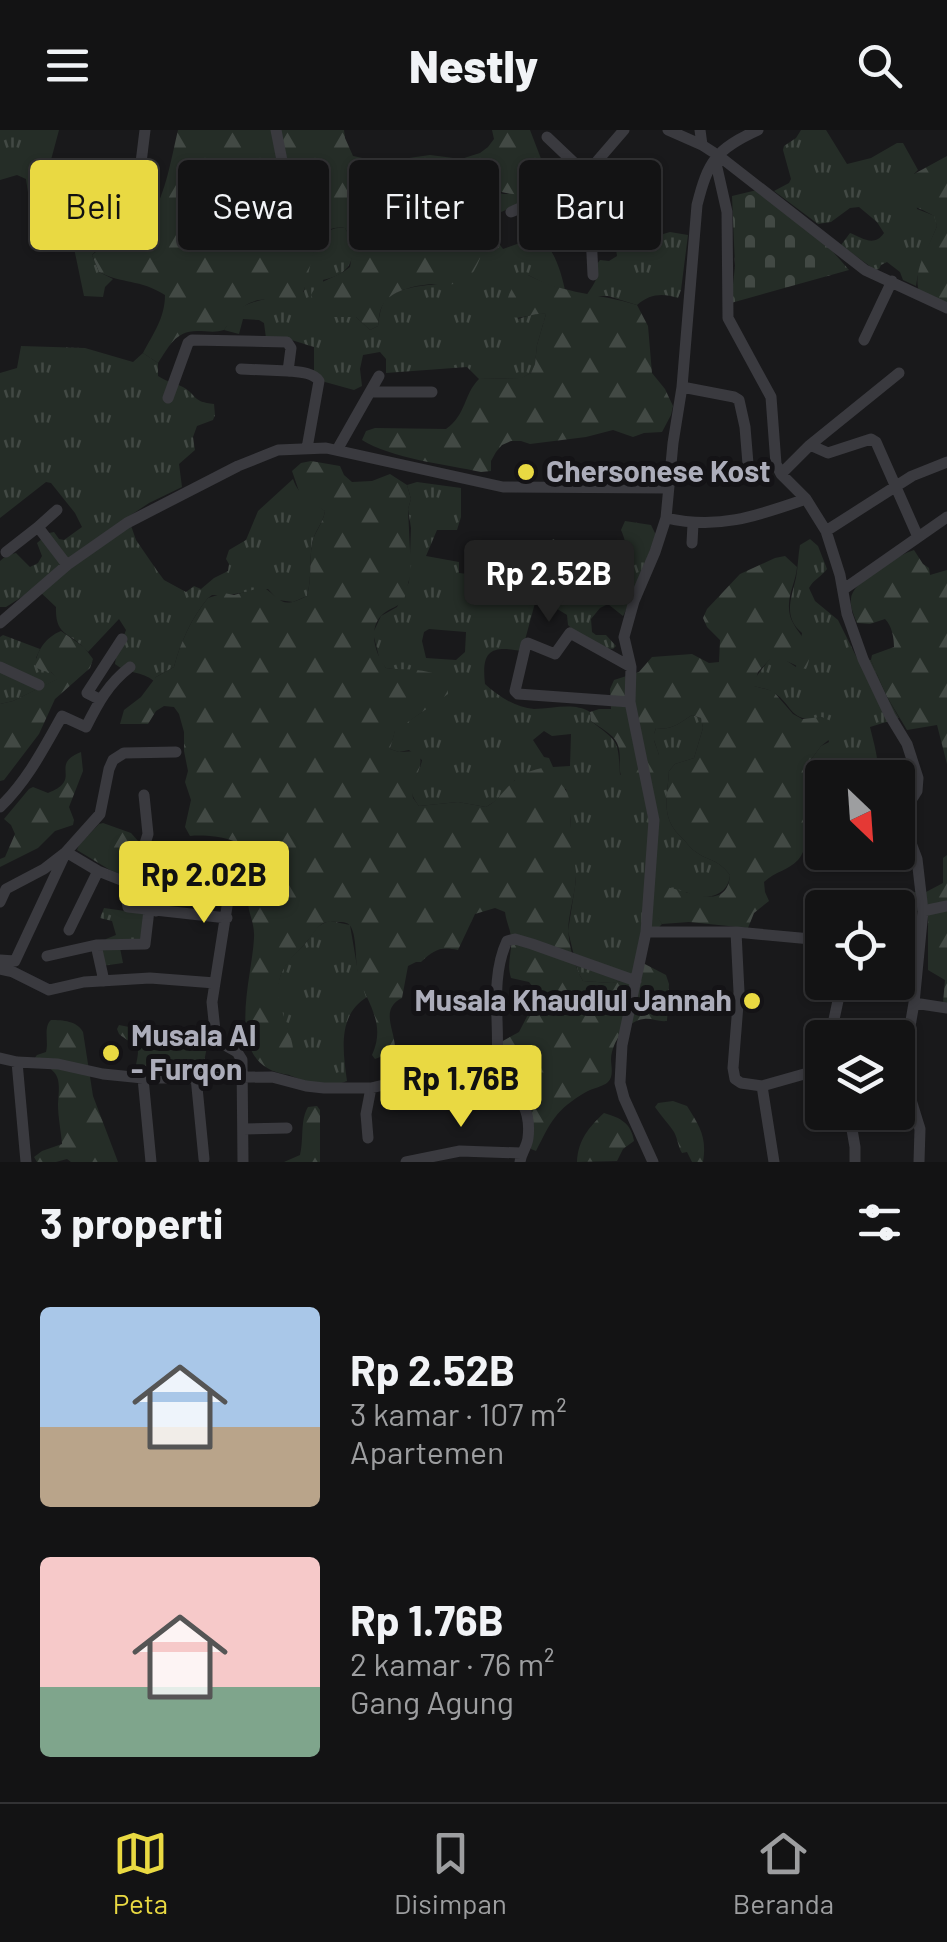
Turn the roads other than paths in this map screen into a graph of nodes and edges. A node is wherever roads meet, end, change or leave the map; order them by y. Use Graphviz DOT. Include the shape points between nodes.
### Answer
graph roads {
  1 [pos="145,130"];
  2 [pos="276,130"];
  3 [pos="604,130"];
  4 [pos="624,130"];
  5 [pos="668,130"];
  6 [pos="700,130"];
  7 [pos="758,130"];
  8 [pos="546,137"];
  9 [pos="614,140"];
  10 [pos="702,145"];
  11 [pos="717,157"];
  12 [pos="141,160"];
  13 [pos="282,160"];
  14 [pos="571,160"];
  15 [pos="598,160"];
  16 [pos="519,208"];
  17 [pos="510,212"];
  18 [pos="591,250"];
  19 [pos="592,275"];
  20 [pos="892,281"];
  21 [pos="947,308"];
  22 [pos="864,340"];
  23 [pos="241,369"];
  24 [pos="288,371"];
  25 [pos="899,374"];
  26 [pos="379,376"];
  27 [pos="682,387"];
  28 [pos="370,392"];
  29 [pos="432,392"];
  30 [pos="168,398"];
  31 [pos="810,444"];
  32 [pos="307,448"];
  33 [pos="337,450"];
  34 [pos="947,462"];
  35 [pos="748,464"];
  36 [pos="781,474"];
  37 [pos="895,487"];
  38 [pos="668,488"];
  39 [pos="806,499"];
  40 [pos="58,510"];
  41 [pos="947,517"];
  42 [pos="666,518"];
  43 [pos="693,524"];
  44 [pos="38,526"];
  45 [pos="826,531"];
  46 [pos="918,537"];
  47 [pos="692,543"];
  48 [pos="6,552"];
  49 [pos="67,565"];
  50 [pos="844,589"];
  51 [pos="0,622"];
  52 [pos="122,639"];
  53 [pos="0,667"];
  54 [pos="631,667"];
  55 [pos="130,668"];
  56 [pos="97,677"];
  57 [pos="39,685"];
  58 [pos="109,686"];
  59 [pos="99,700"];
  60 [pos="630,702"];
  61 [pos="176,752"];
  62 [pos="144,795"];
  63 [pos="0,807"];
  64 [pos="66,852"];
  65 [pos="98,870"];
  66 [pos="131,884"];
  67 [pos="3,889"];
  68 [pos="0,902"];
  69 [pos="947,906"];
  70 [pos="152,911"];
  71 [pos="922,911"];
  72 [pos="227,918"];
  73 [pos="69,930"];
  74 [pos="646,932"];
  75 [pos="736,932"];
  76 [pos="805,938"];
  77 [pos="96,945"];
  78 [pos="915,951"];
  79 [pos="918,952"];
  80 [pos="48,956"];
  81 [pos="0,960"];
  82 [pos="0,969"];
  83 [pos="104,981"];
  84 [pos="636,981"];
  85 [pos="215,984"];
  86 [pos="914,1002"];
  87 [pos="947,1008"];
  88 [pos="911,1020"];
  89 [pos="0,1058"];
  90 [pos="17,1062"];
  91 [pos="496,1072"];
  92 [pos="805,1074"];
  93 [pos="196,1077"];
  94 [pos="143,1078"];
  95 [pos="242,1078"];
  96 [pos="762,1086"];
  97 [pos="371,1088"];
  98 [pos="915,1113"];
  99 [pos="287,1128"];
  100 [pos="243,1129"];
  101 [pos="852,1130"];
  102 [pos="368,1138"];
  103 [pos="521,1158"];
  104 [pos="204,1159"];
  105 [pos="26,1162"];
  106 [pos="151,1162"];
  107 [pos="244,1162"];
  108 [pos="406,1162"];
  109 [pos="653,1162"];
  110 [pos="774,1162"];
  111 [pos="855,1162"];
  112 [pos="919,1162"];
  1 -- 12 [label="street"];
  2 -- 13 [label="street"];
  3 -- 9 [label="street"];
  4 -- 9 [label="street"];
  5 -- 10 [label="street"];
  6 -- 10 [label="street"];
  7 -- 11 [label="street"];
  8 -- 14 [label="street"];
  9 -- 15 [label="street"];
  10 -- 11 [label="street"];
  11 -- 20 [label="street" via="866,270"];
  11 -- 27 [label="street" via="696,205"];
  11 -- 36 [label="street" via="727,212 728,318 771,397 774,460"];
  16 -- 17 [label="street"];
  18 -- 19 [label="street"];
  20 -- 21 [label="street"];
  20 -- 22 [label="street"];
  23 -- 24 [label="street"];
  24 -- 30 [label="street" via="287,342 198,339 188,343"];
  24 -- 32 [label="street" via="319,381"];
  25 -- 31 [label="street"];
  26 -- 28 [label="street"];
  27 -- 35 [label="street" via="738,400"];
  27 -- 38 [label="street"];
  28 -- 29 [label="street"];
  28 -- 33 [label="street"];
  31 -- 36 [label="street"];
  31 -- 37 [label="street" via="828,453 872,439"];
  32 -- 33 [label="street"];
  32 -- 49 [label="street" via="278,450 238,466 126,522"];
  33 -- 38 [label="street" via="503,487"];
  34 -- 37 [label="street"];
  36 -- 39 [label="street"];
  37 -- 45 [label="street"];
  37 -- 46 [label="street"];
  38 -- 42 [label="street"];
  39 -- 43 [label="street" via="744,519"];
  39 -- 45 [label="street"];
  40 -- 44 [label="street"];
  41 -- 46 [label="street"];
  42 -- 43 [label="street"];
  42 -- 54 [label="street" via="626,624"];
  43 -- 47 [label="street"];
  44 -- 48 [label="street"];
  44 -- 49 [label="street"];
  45 -- 50 [label="street"];
  46 -- 50 [label="street"];
  49 -- 51 [label="street"];
  50 -- 71 [label="street" via="863,659 918,778 903,822 917,860"];
  52 -- 56 [label="street"];
  53 -- 57 [label="street"];
  54 -- 60 [label="street"];
  54 -- 60 [label="street" via="570,633 554,654 526,644 515,691"];
  55 -- 58 [label="street"];
  56 -- 58 [label="street"];
  56 -- 59 [label="street" via="87,693"];
  58 -- 59 [label="street"];
  59 -- 63 [label="street" via="86,727 62,716"];
  60 -- 74 [label="street" via="654,820"];
  61 -- 64 [label="street" via="115,757 100,814"];
  62 -- 66 [label="street" via="148,834"];
  64 -- 65 [label="street"];
  64 -- 67 [label="street"];
  64 -- 81 [label="street" via="15,961"];
  65 -- 66 [label="street"];
  65 -- 73 [label="street"];
  66 -- 70 [label="street" via="131,909"];
  67 -- 68 [label="street"];
  69 -- 71 [label="street"];
  70 -- 72 [label="street"];
  70 -- 72 [label="street" via="166,870 230,879"];
  70 -- 77 [label="street" via="145,944"];
  71 -- 79 [label="street"];
  72 -- 85 [label="street"];
  74 -- 75 [label="street"];
  74 -- 84 [label="street"];
  75 -- 76 [label="street"];
  75 -- 96 [label="street" via="733,1068 741,1083"];
  77 -- 80 [label="street"];
  77 -- 83 [label="street"];
  78 -- 79 [label="street"];
  79 -- 86 [label="street"];
  82 -- 83 [label="street" via="49,990"];
  83 -- 85 [label="street"];
  84 -- 91 [label="street" via="510,940 496,1004"];
  84 -- 109 [label="street" via="620,1084"];
  85 -- 95 [label="street" via="214,1035 240,1054"];
  86 -- 87 [label="street"];
  86 -- 88 [label="street"];
  89 -- 90 [label="street"];
  90 -- 94 [label="street"];
  90 -- 105 [label="street"];
  91 -- 97 [label="street" via="434,1073"];
  91 -- 103 [label="street" via="527,1110"];
  92 -- 96 [label="street"];
  93 -- 94 [label="street"];
  93 -- 95 [label="street"];
  93 -- 104 [label="street"];
  94 -- 106 [label="street"];
  95 -- 97 [label="street"];
  95 -- 100 [label="street"];
  96 -- 110 [label="street"];
  97 -- 102 [label="street"];
  98 -- 112 [label="street"];
  99 -- 100 [label="street"];
  100 -- 107 [label="street"];
  101 -- 111 [label="street"];
  103 -- 108 [label="street" via="460,1151"];
}
